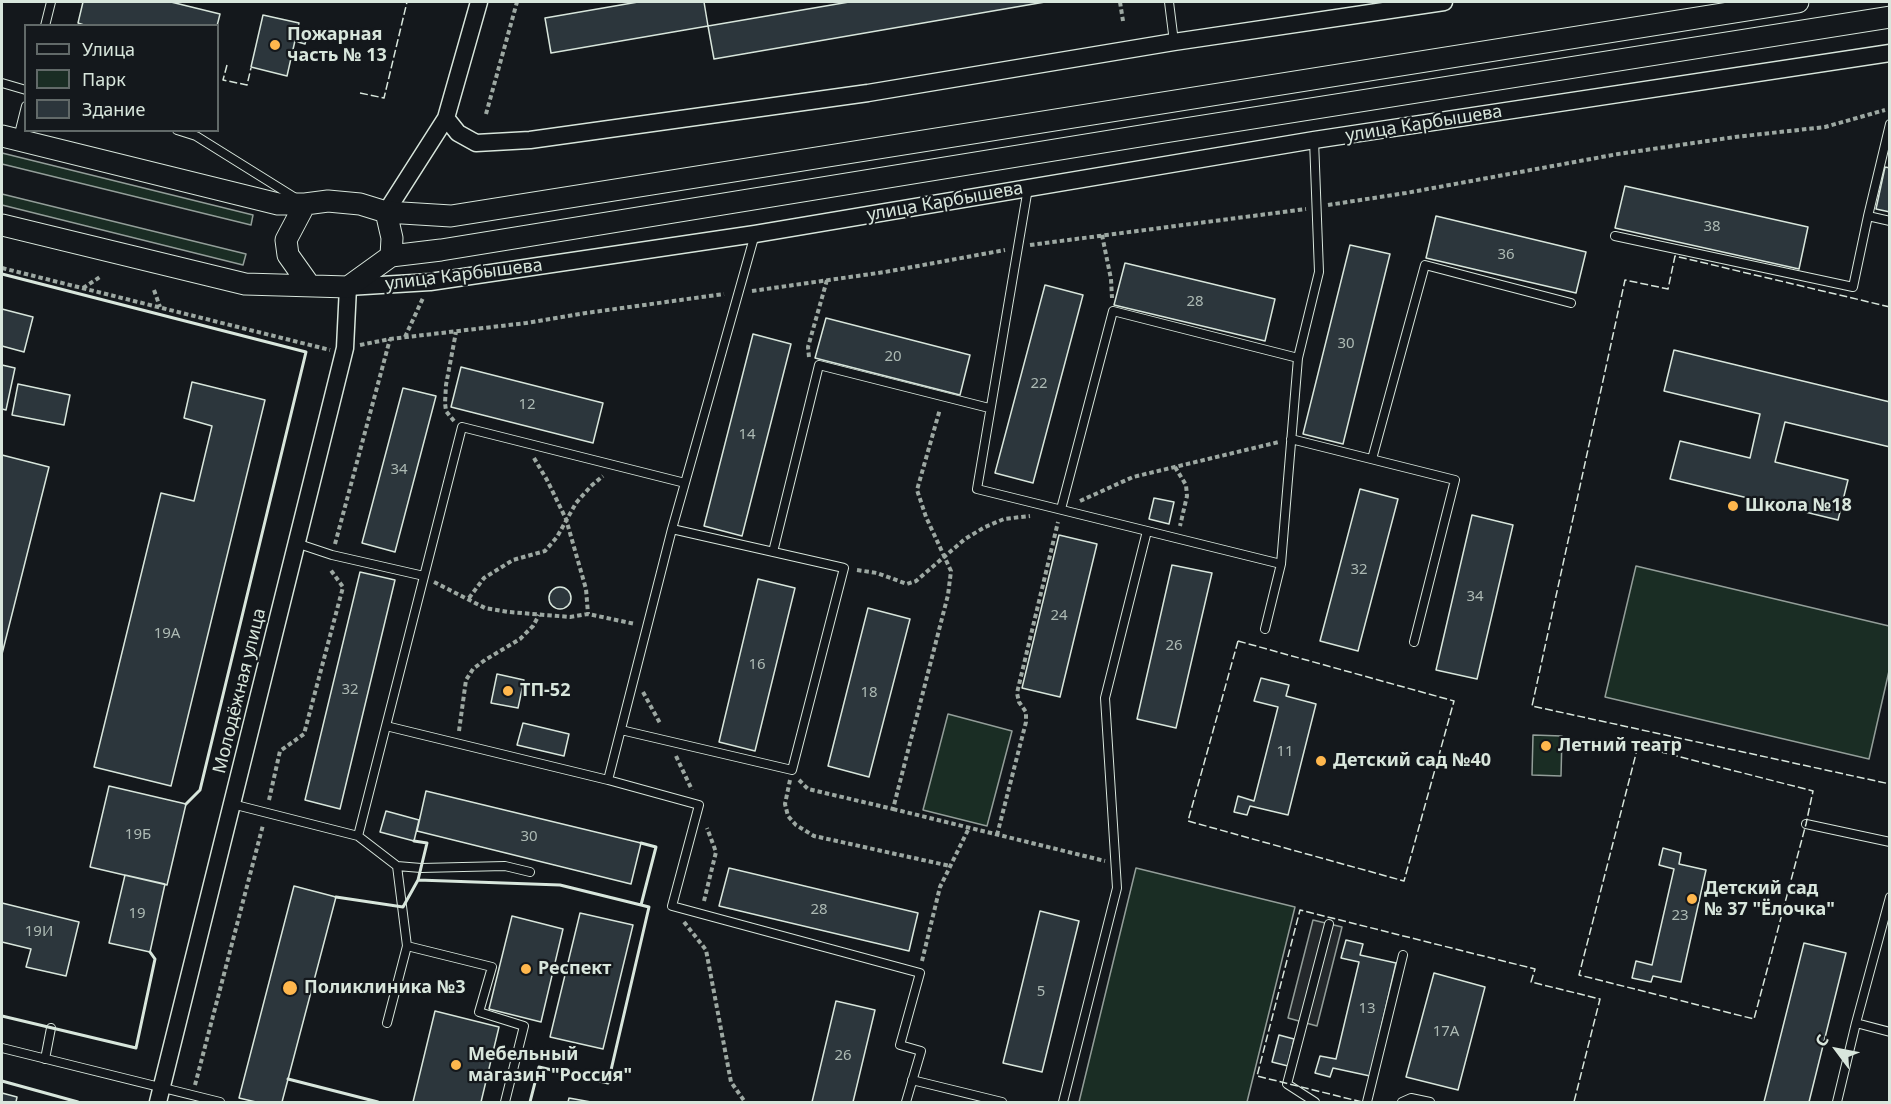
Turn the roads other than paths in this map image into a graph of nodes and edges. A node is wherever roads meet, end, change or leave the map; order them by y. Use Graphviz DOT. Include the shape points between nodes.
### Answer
graph roads {
  1 [pos="51,2"];
  2 [pos="479,2"];
  3 [pos="1169,2"];
  4 [pos="1444,2"];
  5 [pos="1798,2"];
  6 [pos="1890,17"];
  7 [pos="46,24"];
  8 [pos="1174,42"];
  9 [pos="1890,52"];
  10 [pos="2,83"];
  11 [pos="24,89"];
  12 [pos="24,110"];
  13 [pos="446,118"];
  14 [pos="1890,124"];
  15 [pos="183,132"];
  16 [pos="9,138"];
  17 [pos="1314,140"];
  18 [pos="1028,188"];
  19 [pos="305,204"];
  20 [pos="386,212"];
  21 [pos="1868,216"];
  22 [pos="1890,221"];
  23 [pos="2,225"];
  24 [pos="755,234"];
  25 [pos="1615,236"];
  26 [pos="391,256"];
  27 [pos="310,286"];
  28 [pos="348,287"];
  29 [pos="1571,303"];
  30 [pos="1298,358"];
  31 [pos="989,408"];
  32 [pos="1291,439"];
  33 [pos="1372,459"];
  34 [pos="685,483"];
  35 [pos="1061,509"];
  36 [pos="672,529"];
  37 [pos="1147,531"];
  38 [pos="296,543"];
  39 [pos="773,552"];
  40 [pos="1281,564"];
  41 [pos="424,576"];
  42 [pos="1265,629"];
  43 [pos="1414,642"];
  44 [pos="386,726"];
  45 [pos="621,730"];
  46 [pos="608,780"];
  47 [pos="232,804"];
  48 [pos="1806,824"];
  49 [pos="358,836"];
  50 [pos="1890,842"];
  51 [pos="397,866"];
  52 [pos="530,872"];
  53 [pos="1890,897"];
  54 [pos="1329,924"];
  55 [pos="407,946"];
  56 [pos="1403,956"];
  57 [pos="387,1023"];
  58 [pos="1856,1023"];
  59 [pos="51,1028"];
  60 [pos="1890,1032"];
  61 [pos="2,1048"];
  62 [pos="45,1059"];
  63 [pos="912,1080"];
  64 [pos="160,1095"];
  65 [pos="220,1102"];
  66 [pos="505,1102"];
  67 [pos="906,1102"];
  68 [pos="1002,1102"];
  69 [pos="1063,1102"];
  70 [pos="1315,1102"];
  71 [pos="1367,1102"];
  72 [pos="1402,1102"];
  73 [pos="1430,1102"];
  74 [pos="1837,1102"];
  1 -- 7 [label="lane"];
  2 -- 13 [label="street"];
  3 -- 8 [label="lane"];
  4 -- 8 [label="street"];
  5 -- 20 [label="street" via="452,216"];
  6 -- 26 [label="street, улица Карбышева"];
  8 -- 13 [label="street" via="868,93 530,140 476,143 458,133"];
  9 -- 17 [label="street, улица Карбышева"];
  10 -- 11 [label="lane"];
  12 -- 16 [label="lane"];
  13 -- 20 [label="street"];
  14 -- 21 [label="lane"];
  15 -- 19 [label="lane" via="196,136"];
  16 -- 19 [label="street" via="278,204"];
  17 -- 18 [label="street, улица Карбышева"];
  17 -- 30 [label="lane" via="1319,272"];
  18 -- 24 [label="street, улица Карбышева"];
  18 -- 31 [label="lane"];
  19 -- 20 [label="street" via="360,204"];
  19 -- 27 [label="street" via="286,240 288,255"];
  20 -- 26 [label="street" via="392,238"];
  21 -- 22 [label="lane"];
  21 -- 25 [label="lane" via="1853,287"];
  23 -- 27 [label="street, улица Карбышева" via="245,284"];
  24 -- 28 [label="street, улица Карбышева" via="430,282"];
  24 -- 34 [label="lane"];
  26 -- 28 [label="street"];
  27 -- 28 [label="street, улица Карбышева"];
  28 -- 38 [label="street, Молодёжная улица" via="345,348"];
  29 -- 33 [label="lane" via="1425,265"];
  30 -- 32 [label="lane"];
  30 -- 35 [label="lane" via="1113,311"];
  31 -- 35 [label="lane" via="977,489"];
  31 -- 39 [label="lane" via="819,365"];
  32 -- 33 [label="lane"];
  32 -- 40 [label="lane"];
  33 -- 43 [label="lane" via="1455,480"];
  34 -- 36 [label="lane"];
  34 -- 41 [label="lane" via="462,427"];
  35 -- 37 [label="lane"];
  36 -- 39 [label="lane"];
  36 -- 45 [label="lane"];
  37 -- 40 [label="lane"];
  37 -- 69 [label="lane" via="1105,698 1117,888"];
  38 -- 41 [label="lane"];
  38 -- 47 [label="street, Молодёжная улица"];
  39 -- 45 [label="lane" via="844,568 792,770"];
  40 -- 42 [label="lane"];
  41 -- 44 [label="lane"];
  44 -- 46 [label="lane"];
  44 -- 49 [label="lane"];
  45 -- 46 [label="lane"];
  46 -- 63 [label="lane" via="699,805 672,906 920,973 900,1045 921,1051"];
  47 -- 49 [label="lane"];
  47 -- 64 [label="street, Молодёжная улица"];
  48 -- 50 [label="lane"];
  49 -- 51 [label="lane"];
  51 -- 52 [label="lane" via="505,866"];
  51 -- 55 [label="lane"];
  53 -- 58 [label="lane"];
  54 -- 70 [label="lane" via="1287,1083"];
  55 -- 57 [label="lane"];
  55 -- 66 [label="lane" via="492,967 479,1012 524,1026"];
  56 -- 71 [label="lane"];
  58 -- 60 [label="lane"];
  58 -- 74 [label="lane"];
  59 -- 62 [label="lane"];
  61 -- 62 [label="lane"];
  62 -- 64 [label="lane"];
  63 -- 67 [label="lane"];
  63 -- 68 [label="lane"];
  64 -- 65 [label="lane" via="192,1095"];
  72 -- 73 [label="lane" via="1411,1098"];
}
